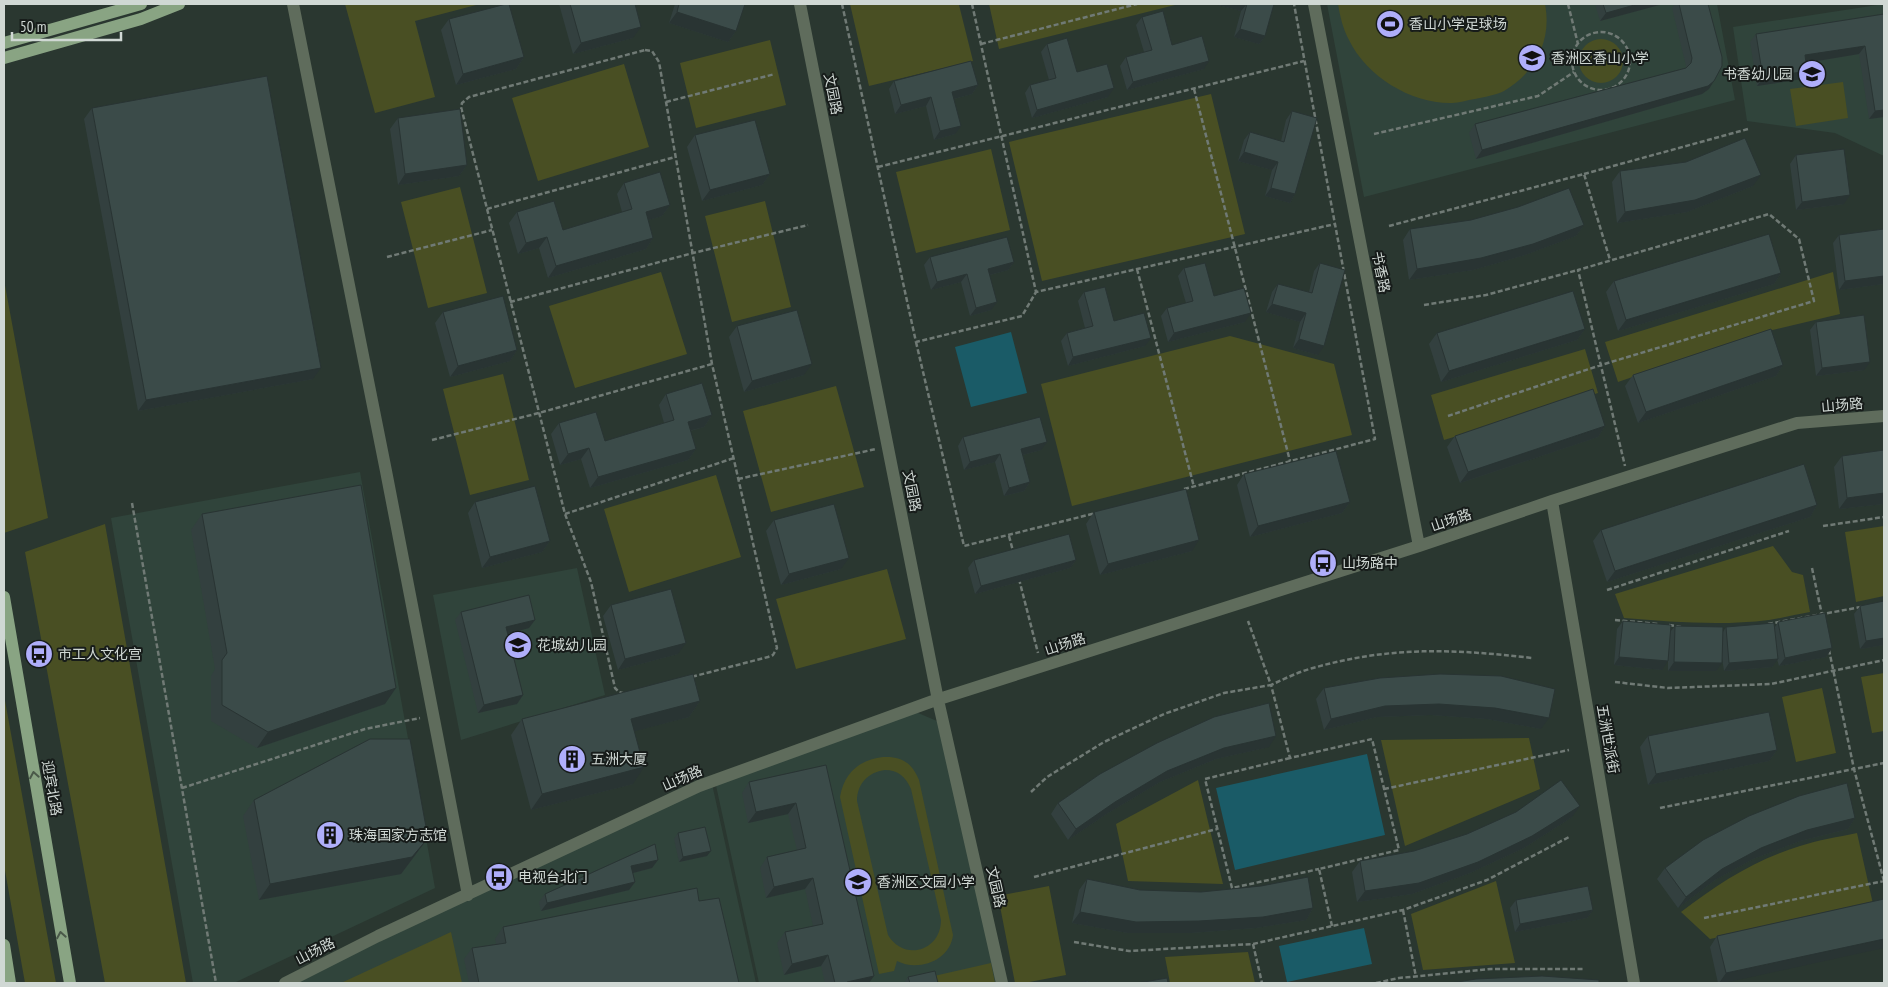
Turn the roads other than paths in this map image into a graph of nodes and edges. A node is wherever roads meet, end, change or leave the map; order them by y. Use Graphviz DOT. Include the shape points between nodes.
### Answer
graph roads {
  1 [pos="141,4"];
  2 [pos="178,4"];
  3 [pos="292,4"];
  4 [pos="800,4"];
  5 [pos="1314,4"];
  6 [pos="4,43"];
  7 [pos="4,58"];
  8 [pos="1884,416"];
  9 [pos="1552,501"];
  10 [pos="1419,546"];
  11 [pos="4,597"];
  12 [pos="938,700"];
  13 [pos="468,895"];
  14 [pos="4,945"];
  15 [pos="10,983"];
  16 [pos="70,983"];
  17 [pos="285,983"];
  18 [pos="1002,983"];
  19 [pos="1634,983"];
  1 -- 6 [label="main road"];
  2 -- 7 [label="main road" via="141,20"];
  3 -- 13 [label="street"];
  4 -- 12 [label="street, 文园路"];
  5 -- 10 [label="street, 书香路"];
  8 -- 9 [label="street, 山场路" via="1797,423"];
  9 -- 10 [label="street, 山场路"];
  9 -- 19 [label="street, 五洲世派街"];
  10 -- 12 [label="street, 山场路"];
  16 -- 11 [label="main road, 迎宾北路, one-way"];
  12 -- 13 [label="street, 山场路" via="699,786"];
  12 -- 18 [label="street, 文园路"];
  13 -- 17 [label="street, 山场路"];
  14 -- 15 [label="main road"];
}
